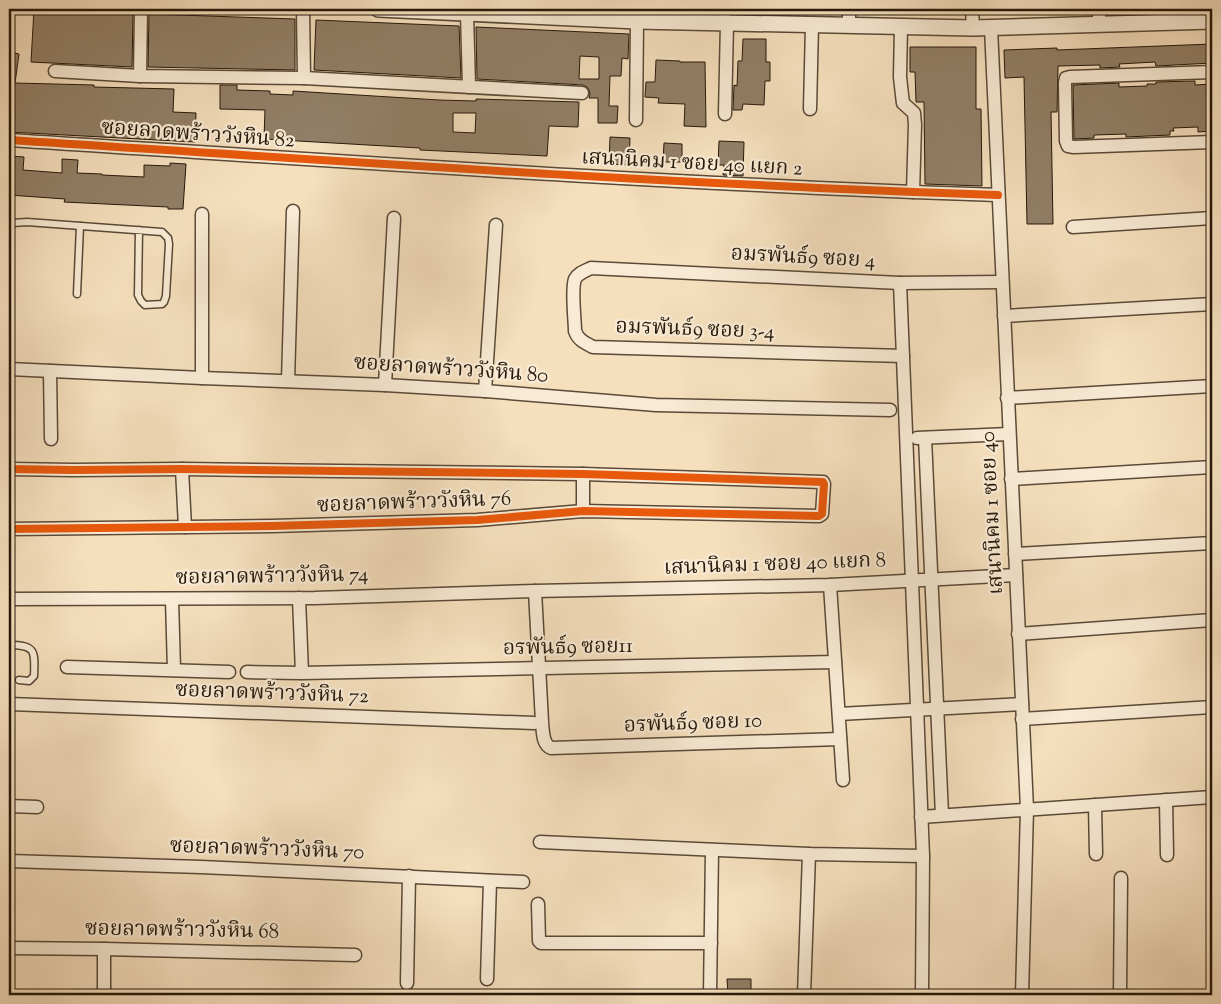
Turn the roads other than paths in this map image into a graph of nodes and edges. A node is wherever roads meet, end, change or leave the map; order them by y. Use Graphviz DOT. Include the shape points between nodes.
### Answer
graph roads {
  1 [pos="141,9"];
  2 [pos="304,9"];
  3 [pos="378,9"];
  4 [pos="406,9"];
  5 [pos="849,9"];
  6 [pos="972,9"];
  7 [pos="467,13"];
  8 [pos="1101,14"];
  9 [pos="725,18"];
  10 [pos="636,21"];
  11 [pos="1212,21"];
  12 [pos="812,25"];
  13 [pos="849,26"];
  14 [pos="901,27"];
  15 [pos="973,28"];
  16 [pos="991,28"];
  17 [pos="55,72"];
  18 [pos="1212,72"];
  19 [pos="140,76"];
  20 [pos="304,78"];
  21 [pos="469,88"];
  22 [pos="582,93"];
  23 [pos="810,109"];
  24 [pos="725,114"];
  25 [pos="636,120"];
  26 [pos="9,140"];
  27 [pos="1212,142"];
  28 [pos="385,164"];
  29 [pos="913,192"];
  30 [pos="998,195"];
  31 [pos="293,211"];
  32 [pos="202,214"];
  33 [pos="394,218"];
  34 [pos="1212,218"];
  35 [pos="9,225"];
  36 [pos="496,225"];
  37 [pos="80,226"];
  38 [pos="1073,227"];
  39 [pos="139,230"];
  40 [pos="601,268"];
  41 [pos="1002,282"];
  42 [pos="900,283"];
  43 [pos="76,294"];
  44 [pos="1212,304"];
  45 [pos="1004,316"];
  46 [pos="903,356"];
  47 [pos="9,370"];
  48 [pos="50,371"];
  49 [pos="202,378"];
  50 [pos="288,381"];
  51 [pos="386,385"];
  52 [pos="1212,386"];
  53 [pos="485,392"];
  54 [pos="1008,398"];
  55 [pos="890,410"];
  56 [pos="1009,434"];
  57 [pos="51,438"];
  58 [pos="925,438"];
  59 [pos="906,439"];
  60 [pos="1212,467"];
  61 [pos="9,469"];
  62 [pos="182,469"];
  63 [pos="583,474"];
  64 [pos="1011,480"];
  65 [pos="583,511"];
  66 [pos="184,527"];
  67 [pos="9,529"];
  68 [pos="1212,543"];
  69 [pos="1015,554"];
  70 [pos="1016,575"];
  71 [pos="931,579"];
  72 [pos="912,580"];
  73 [pos="830,585"];
  74 [pos="535,591"];
  75 [pos="172,598"];
  76 [pos="300,598"];
  77 [pos="9,599"];
  78 [pos="1212,620"];
  79 [pos="1018,634"];
  80 [pos="9,645"];
  81 [pos="835,662"];
  82 [pos="67,667"];
  83 [pos="540,668"];
  84 [pos="174,670"];
  85 [pos="229,672"];
  86 [pos="246,672"];
  87 [pos="302,673"];
  88 [pos="20,680"];
  89 [pos="9,704"];
  90 [pos="1022,704"];
  91 [pos="1212,707"];
  92 [pos="937,709"];
  93 [pos="917,710"];
  94 [pos="839,714"];
  95 [pos="1022,718"];
  96 [pos="534,723"];
  97 [pos="840,739"];
  98 [pos="843,780"];
  99 [pos="1212,797"];
  100 [pos="1166,800"];
  101 [pos="1095,805"];
  102 [pos="9,806"];
  103 [pos="37,807"];
  104 [pos="1027,809"];
  105 [pos="942,815"];
  106 [pos="921,817"];
  107 [pos="540,842"];
  108 [pos="712,850"];
  109 [pos="809,854"];
  110 [pos="1096,854"];
  111 [pos="1167,855"];
  112 [pos="923,856"];
  113 [pos="9,860"];
  114 [pos="409,876"];
  115 [pos="1121,878"];
  116 [pos="490,881"];
  117 [pos="523,882"];
  118 [pos="538,904"];
  119 [pos="711,943"];
  120 [pos="9,948"];
  121 [pos="104,949"];
  122 [pos="355,955"];
  123 [pos="487,978"];
  124 [pos="407,983"];
  125 [pos="104,995"];
  126 [pos="710,995"];
  127 [pos="804,995"];
  128 [pos="922,995"];
  129 [pos="1022,995"];
  130 [pos="1120,995"];
  1 -- 19 [label="street"];
  2 -- 20 [label="street"];
  3 -- 4 [label="street"];
  4 -- 7 [label="street"];
  5 -- 13 [label="street"];
  6 -- 15 [label="street"];
  7 -- 10 [label="street"];
  7 -- 21 [label="street"];
  8 -- 11 [label="street"];
  8 -- 16 [label="street"];
  9 -- 10 [label="street"];
  9 -- 12 [label="street"];
  9 -- 24 [label="street"];
  10 -- 25 [label="street"];
  12 -- 13 [label="street"];
  12 -- 23 [label="street"];
  13 -- 14 [label="street"];
  14 -- 15 [label="street"];
  14 -- 29 [label="street" via="903,103 914,114 915,125"];
  15 -- 16 [label="street"];
  16 -- 30 [label="street, เสนานิคม 1 ซอย 40"];
  17 -- 19 [label="street"];
  18 -- 27 [label="street" via="1070,76 1065,83 1068,146"];
  19 -- 20 [label="street"];
  20 -- 21 [label="street"];
  21 -- 22 [label="street"];
  26 -- 28 [label="street, ซอยลาดพร้าววังหิน 82"];
  28 -- 29 [label="street, เสนานิคม 1 ซอย 40 แยก 2"];
  29 -- 30 [label="street, เสนานิคม 1 ซอย 40 แยก 2"];
  30 -- 41 [label="street, เสนานิคม 1 ซอย 40"];
  31 -- 50 [label="street"];
  32 -- 49 [label="street"];
  33 -- 51 [label="street"];
  34 -- 38 [label="street"];
  35 -- 37 [label="lane" via="27,222"];
  36 -- 53 [label="street"];
  37 -- 39 [label="lane"];
  37 -- 43 [label="lane"];
  39 -- 39 [label="lane" via="138,295 144,305 162,304 166,296 168,238 162,232"];
  40 -- 42 [label="street, อมรพันธ์9 ซอย 4"];
  40 -- 46 [label="street, อมรพันธ์9 ซอย 3-4" via="583,272 573,286 575,331 582,341 593,347"];
  41 -- 42 [label="street, อมรพันธ์9 ซอย 4"];
  41 -- 45 [label="street, เสนานิคม 1 ซอย 40"];
  42 -- 46 [label="street"];
  44 -- 45 [label="street"];
  45 -- 54 [label="street, เสนานิคม 1 ซอย 40"];
  46 -- 59 [label="street"];
  47 -- 48 [label="street, ซอยลาดพร้าววังหิน 80"];
  48 -- 49 [label="street, ซอยลาดพร้าววังหิน 80"];
  48 -- 57 [label="street"];
  49 -- 50 [label="street, ซอยลาดพร้าววังหิน 80"];
  50 -- 51 [label="street, ซอยลาดพร้าววังหิน 80"];
  51 -- 53 [label="street, ซอยลาดพร้าววังหิน 80"];
  52 -- 54 [label="street"];
  53 -- 55 [label="street, ซอยลาดพร้าววังหิน 80" via="656,405"];
  54 -- 56 [label="street, เสนานิคม 1 ซอย 40"];
  56 -- 58 [label="street"];
  56 -- 64 [label="street, เสนานิคม 1 ซอย 40"];
  58 -- 59 [label="street"];
  58 -- 71 [label="street"];
  59 -- 72 [label="street"];
  60 -- 64 [label="street"];
  61 -- 62 [label="street, ซอยลาดพร้าววังหิน 76"];
  62 -- 63 [label="street, ซอยลาดพร้าววังหิน 76"];
  62 -- 66 [label="street"];
  63 -- 65 [label="street"];
  63 -- 65 [label="street, ซอยลาดพร้าววังหิน 76" via="824,482 821,515"];
  64 -- 69 [label="street, เสนานิคม 1 ซอย 40"];
  65 -- 66 [label="street, ซอยลาดพร้าววังหิน 76" via="477,520"];
  66 -- 67 [label="street, ซอยลาดพร้าววังหิน 76"];
  68 -- 69 [label="street"];
  69 -- 70 [label="street, เสนานิคม 1 ซอย 40"];
  70 -- 71 [label="street, เสนานิคม 1 ซอย 40 แยก 8"];
  70 -- 79 [label="street, เสนานิคม 1 ซอย 40"];
  71 -- 72 [label="street, เสนานิคม 1 ซอย 40 แยก 8"];
  71 -- 92 [label="street"];
  72 -- 73 [label="street, เสนานิคม 1 ซอย 40 แยก 8"];
  72 -- 93 [label="street"];
  73 -- 74 [label="street, เสนานิคม 1 ซอย 40 แยก 8"];
  73 -- 81 [label="street"];
  74 -- 76 [label="street, ซอยลาดพร้าววังหิน 74"];
  74 -- 83 [label="street"];
  75 -- 76 [label="street, ซอยลาดพร้าววังหิน 74"];
  75 -- 77 [label="street, ซอยลาดพร้าววังหิน 74"];
  75 -- 84 [label="street"];
  76 -- 87 [label="street"];
  78 -- 79 [label="street"];
  79 -- 90 [label="street, เสนานิคม 1 ซอย 40"];
  80 -- 88 [label="lane" via="24,646 34,656 32,678"];
  81 -- 83 [label="street, อรพันธ์9 ซอย11"];
  81 -- 94 [label="street"];
  82 -- 84 [label="street"];
  83 -- 87 [label="street, อรพันธ์9 ซอย11"];
  83 -- 97 [label="street, อรพันธ์9 ซอย 10" via="542,722 545,742 551,748"];
  84 -- 85 [label="street"];
  86 -- 87 [label="street, อรพันธ์9 ซอย11"];
  89 -- 96 [label="street, ซอยลาดพร้าววังหิน 72"];
  90 -- 92 [label="street"];
  90 -- 95 [label="street, เสนานิคม 1 ซอย 40"];
  91 -- 95 [label="street"];
  92 -- 93 [label="street"];
  92 -- 105 [label="street"];
  93 -- 94 [label="street"];
  93 -- 106 [label="street"];
  94 -- 97 [label="street"];
  95 -- 104 [label="street, เสนานิคม 1 ซอย 40"];
  97 -- 98 [label="street"];
  99 -- 100 [label="street"];
  100 -- 101 [label="street"];
  100 -- 111 [label="street"];
  101 -- 104 [label="street"];
  101 -- 110 [label="street"];
  102 -- 103 [label="street"];
  104 -- 105 [label="street"];
  104 -- 129 [label="street, เสนานิคม 1 ซอย 40"];
  105 -- 106 [label="street"];
  106 -- 112 [label="street"];
  107 -- 108 [label="street"];
  108 -- 109 [label="street"];
  108 -- 119 [label="street"];
  109 -- 112 [label="street"];
  109 -- 127 [label="street"];
  112 -- 128 [label="street"];
  113 -- 114 [label="street, ซอยลาดพร้าววังหิน 70"];
  114 -- 116 [label="street, ซอยลาดพร้าววังหิน 70"];
  114 -- 124 [label="street"];
  115 -- 130 [label="street"];
  116 -- 117 [label="street, ซอยลาดพร้าววังหิน 70"];
  116 -- 123 [label="street"];
  118 -- 119 [label="street" via="541,944"];
  119 -- 126 [label="street"];
  120 -- 121 [label="street, ซอยลาดพร้าววังหิน 68"];
  121 -- 122 [label="street, ซอยลาดพร้าววังหิน 68"];
  121 -- 125 [label="street"];
}
